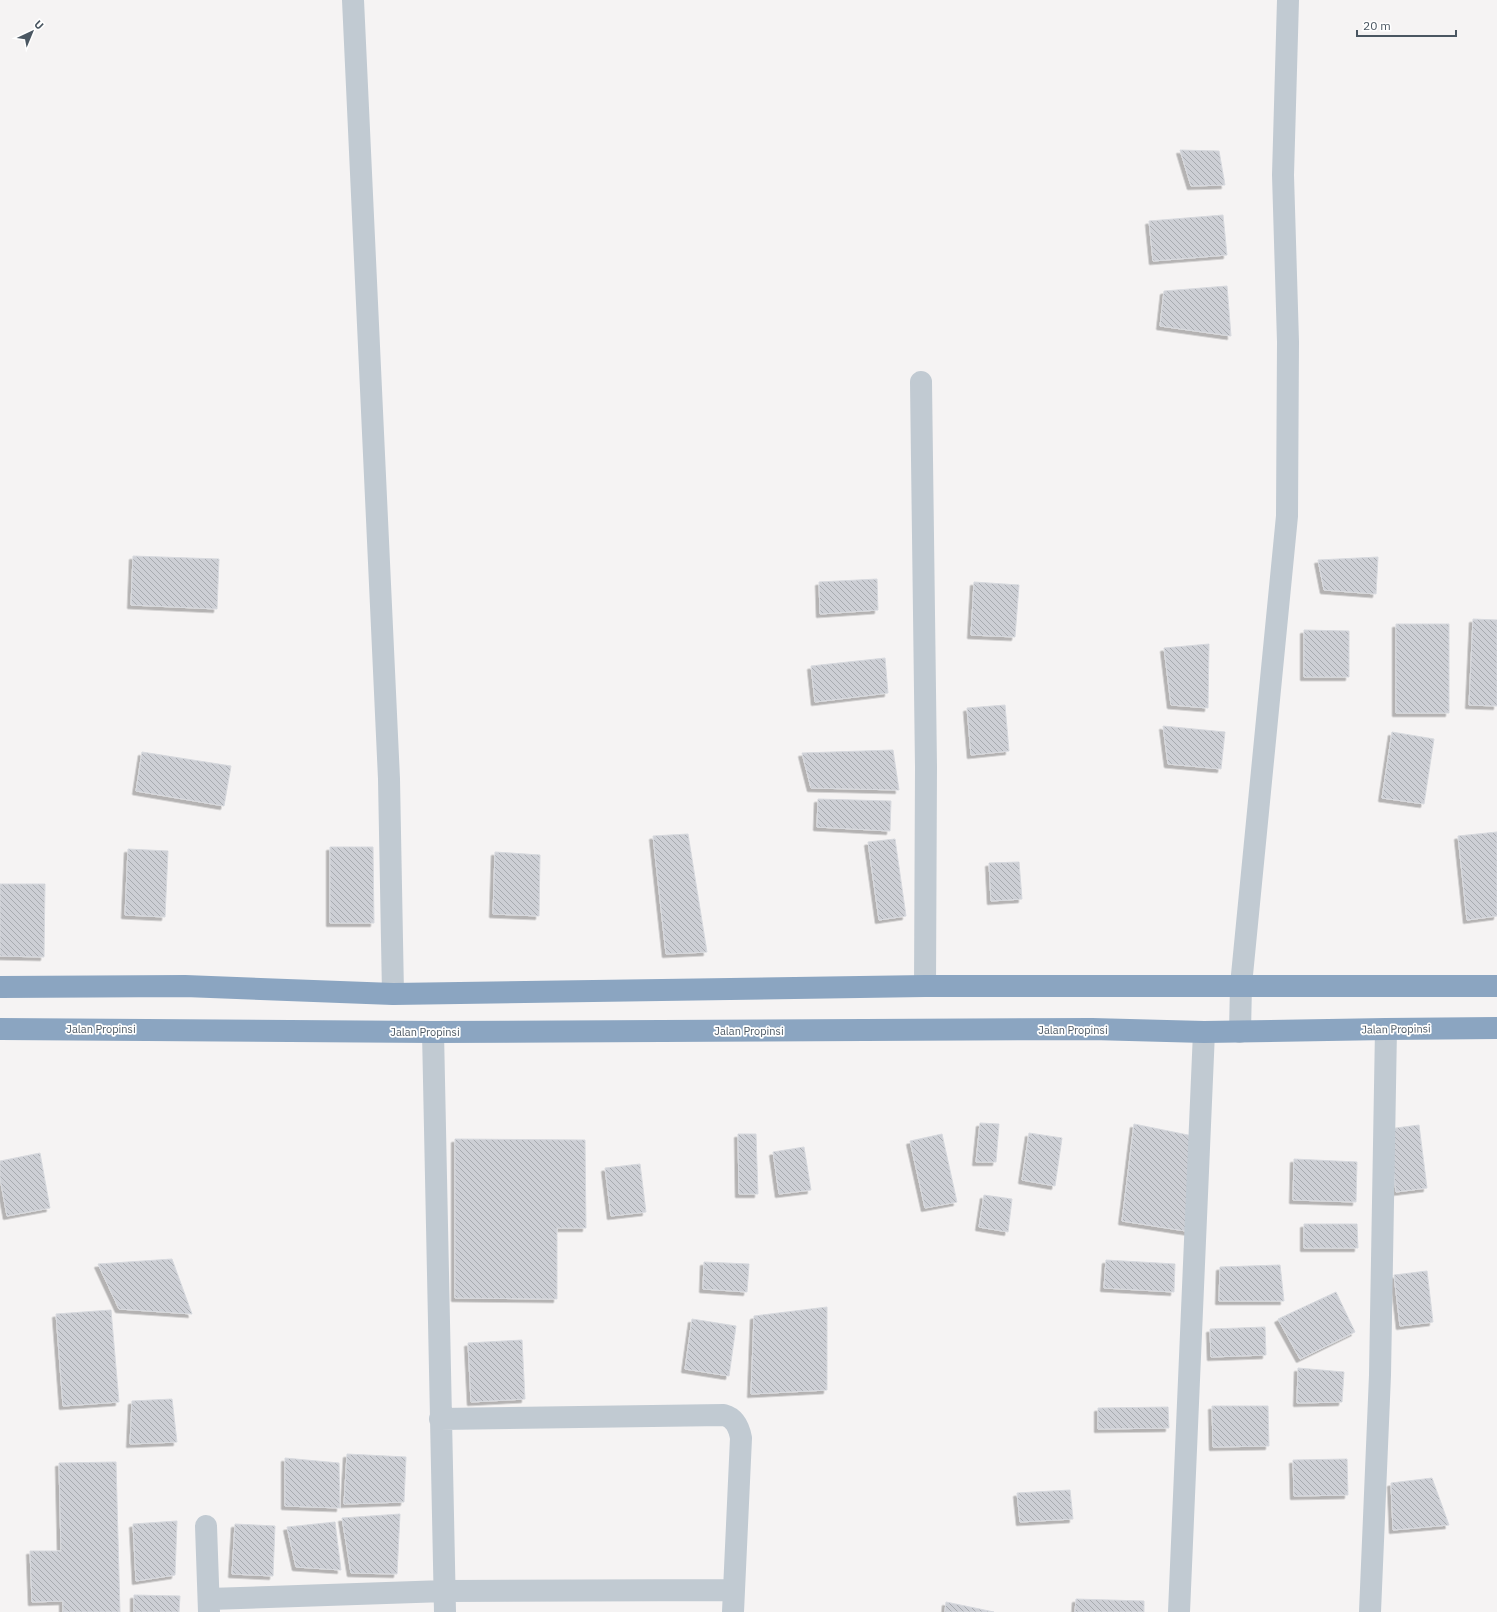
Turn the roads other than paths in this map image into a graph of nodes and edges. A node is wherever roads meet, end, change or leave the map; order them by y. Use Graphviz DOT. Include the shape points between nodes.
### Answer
graph roads {
  1 [pos="353,0"];
  2 [pos="1288,0"];
  3 [pos="921,382"];
  4 [pos="1241,985"];
  5 [pos="925,986"];
  6 [pos="1497,986"];
  7 [pos="0,987"];
  8 [pos="393,994"];
  9 [pos="1497,1028"];
  10 [pos="0,1029"];
  11 [pos="1386,1029"];
  12 [pos="432,1032"];
  13 [pos="1204,1032"];
  14 [pos="1240,1032"];
  15 [pos="440,1419"];
  16 [pos="206,1526"];
  17 [pos="733,1590"];
  18 [pos="445,1602"];
  19 [pos="209,1606"];
  20 [pos="733,1612"];
  21 [pos="1179,1612"];
  22 [pos="1370,1612"];
  1 -- 8 [label="street" via="389,779"];
  2 -- 4 [label="street" via="1283,175 1288,342 1287,516"];
  3 -- 5 [label="street" via="926,766"];
  4 -- 5 [label="highway"];
  4 -- 6 [label="highway"];
  4 -- 14 [label="street"];
  5 -- 8 [label="highway"];
  7 -- 8 [label="highway" via="184,986"];
  9 -- 11 [label="highway, Jalan Propinsi"];
  10 -- 12 [label="highway, Jalan Propinsi"];
  11 -- 14 [label="highway, Jalan Propinsi"];
  11 -- 22 [label="street" via="1380,1375"];
  12 -- 13 [label="highway, Jalan Propinsi" via="1092,1029"];
  12 -- 15 [label="street"];
  13 -- 14 [label="highway, Jalan Propinsi"];
  13 -- 21 [label="street"];
  15 -- 17 [label="street" via="728,1416 738,1425 741,1438"];
  15 -- 18 [label="street"];
  16 -- 19 [label="street"];
  17 -- 18 [label="street"];
  17 -- 20 [label="street"];
  18 -- 19 [label="street"];
}
